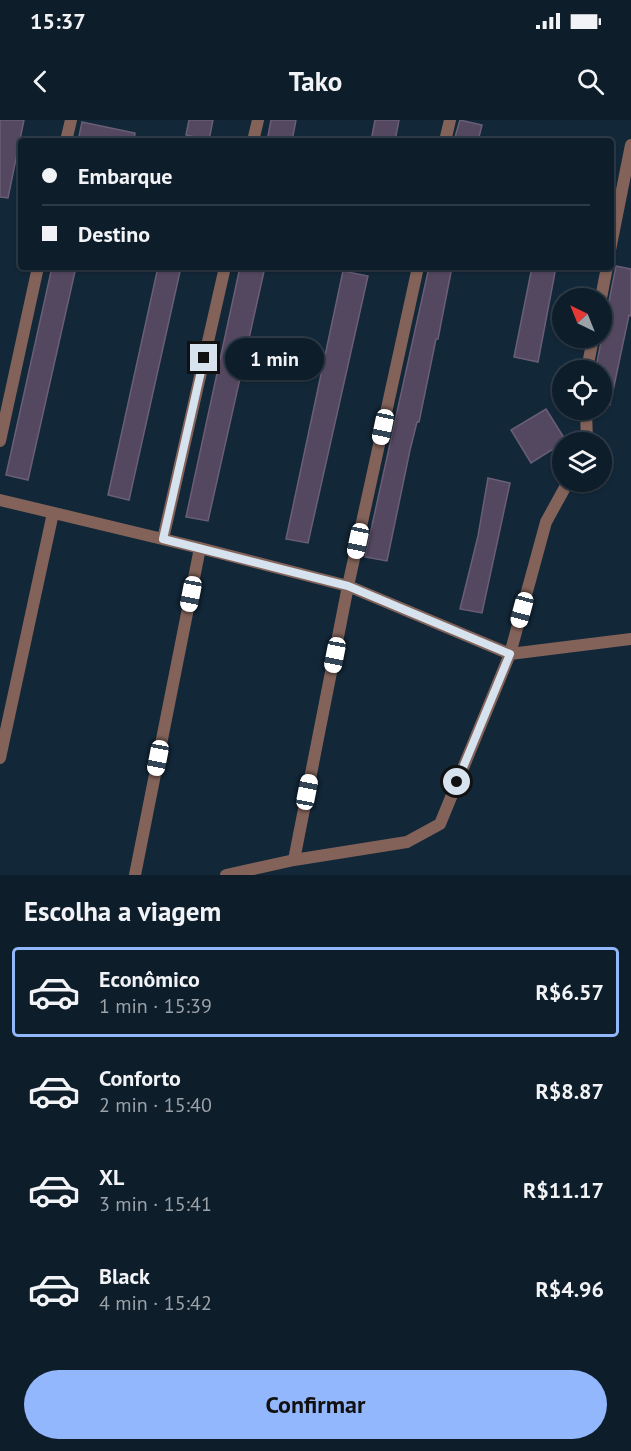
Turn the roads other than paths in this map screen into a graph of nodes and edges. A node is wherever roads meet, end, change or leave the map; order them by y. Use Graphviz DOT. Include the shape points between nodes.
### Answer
graph roads {
  1 [pos="71,120"];
  2 [pos="258,120"];
  3 [pos="450,120"];
  4 [pos="67,138"];
  5 [pos="254,138"];
  6 [pos="446,138"];
  7 [pos="631,145"];
  8 [pos="614,230"];
  9 [pos="37,270"];
  10 [pos="224,270"];
  11 [pos="417,270"];
  12 [pos="606,270"];
  13 [pos="603,288"];
  14 [pos="0,441"];
  15 [pos="562,492"];
  16 [pos="0,500"];
  17 [pos="53,513"];
  18 [pos="163,539"];
  19 [pos="200,548"];
  20 [pos="348,586"];
  21 [pos="631,639"];
  22 [pos="510,654"];
  23 [pos="0,758"];
  24 [pos="294,860"];
  25 [pos="135,875"];
  26 [pos="226,875"];
  1 -- 4 [label="street"];
  2 -- 5 [label="street"];
  3 -- 6 [label="street"];
  7 -- 8 [label="street"];
  9 -- 14 [label="street"];
  10 -- 18 [label="street"];
  11 -- 20 [label="street"];
  12 -- 13 [label="street"];
  15 -- 22 [label="street" via="546,522"];
  16 -- 17 [label="street"];
  17 -- 18 [label="street"];
  17 -- 23 [label="street"];
  18 -- 19 [label="street"];
  19 -- 20 [label="street"];
  19 -- 25 [label="street"];
  20 -- 22 [label="street"];
  20 -- 24 [label="street"];
  21 -- 22 [label="street"];
  22 -- 24 [label="street" via="440,824 407,842"];
  24 -- 26 [label="street"];
}
